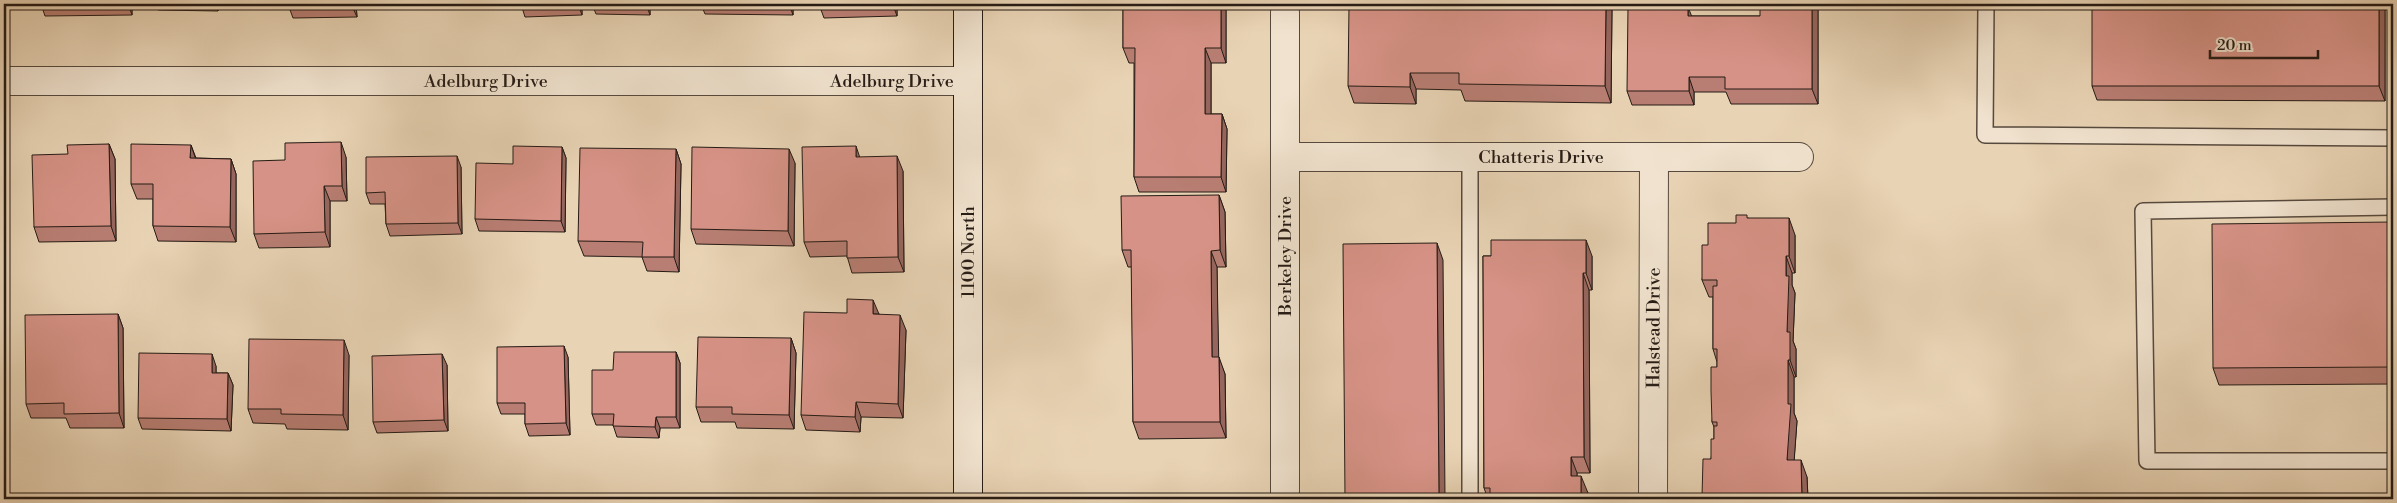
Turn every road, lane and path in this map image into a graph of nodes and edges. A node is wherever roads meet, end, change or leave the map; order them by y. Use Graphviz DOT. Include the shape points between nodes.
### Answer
graph roads {
  1 [pos="968,4"];
  2 [pos="1986,4"];
  3 [pos="1285,12"];
  4 [pos="4,81"];
  5 [pos="968,81"];
  6 [pos="2393,138"];
  7 [pos="1285,157"];
  8 [pos="1470,157"];
  9 [pos="1654,157"];
  10 [pos="1798,157"];
  11 [pos="2393,207"];
  12 [pos="2393,461"];
  13 [pos="968,499"];
  14 [pos="1285,499"];
  15 [pos="1470,499"];
  16 [pos="1653,499"];
  1 -- 5 [label="street, 1100 North"];
  2 -- 6 [label="lane" via="1984,135"];
  3 -- 7 [label="street, Berkeley Drive"];
  4 -- 5 [label="street, Adelburg Drive"];
  5 -- 13 [label="street, 1100 North"];
  7 -- 8 [label="street, Chatteris Drive"];
  7 -- 14 [label="street, Berkeley Drive"];
  8 -- 9 [label="street, Chatteris Drive"];
  8 -- 15 [label="lane"];
  9 -- 10 [label="street, Chatteris Drive"];
  9 -- 16 [label="street, Halstead Drive"];
  11 -- 12 [label="lane" via="2143,211 2147,461"];
}
